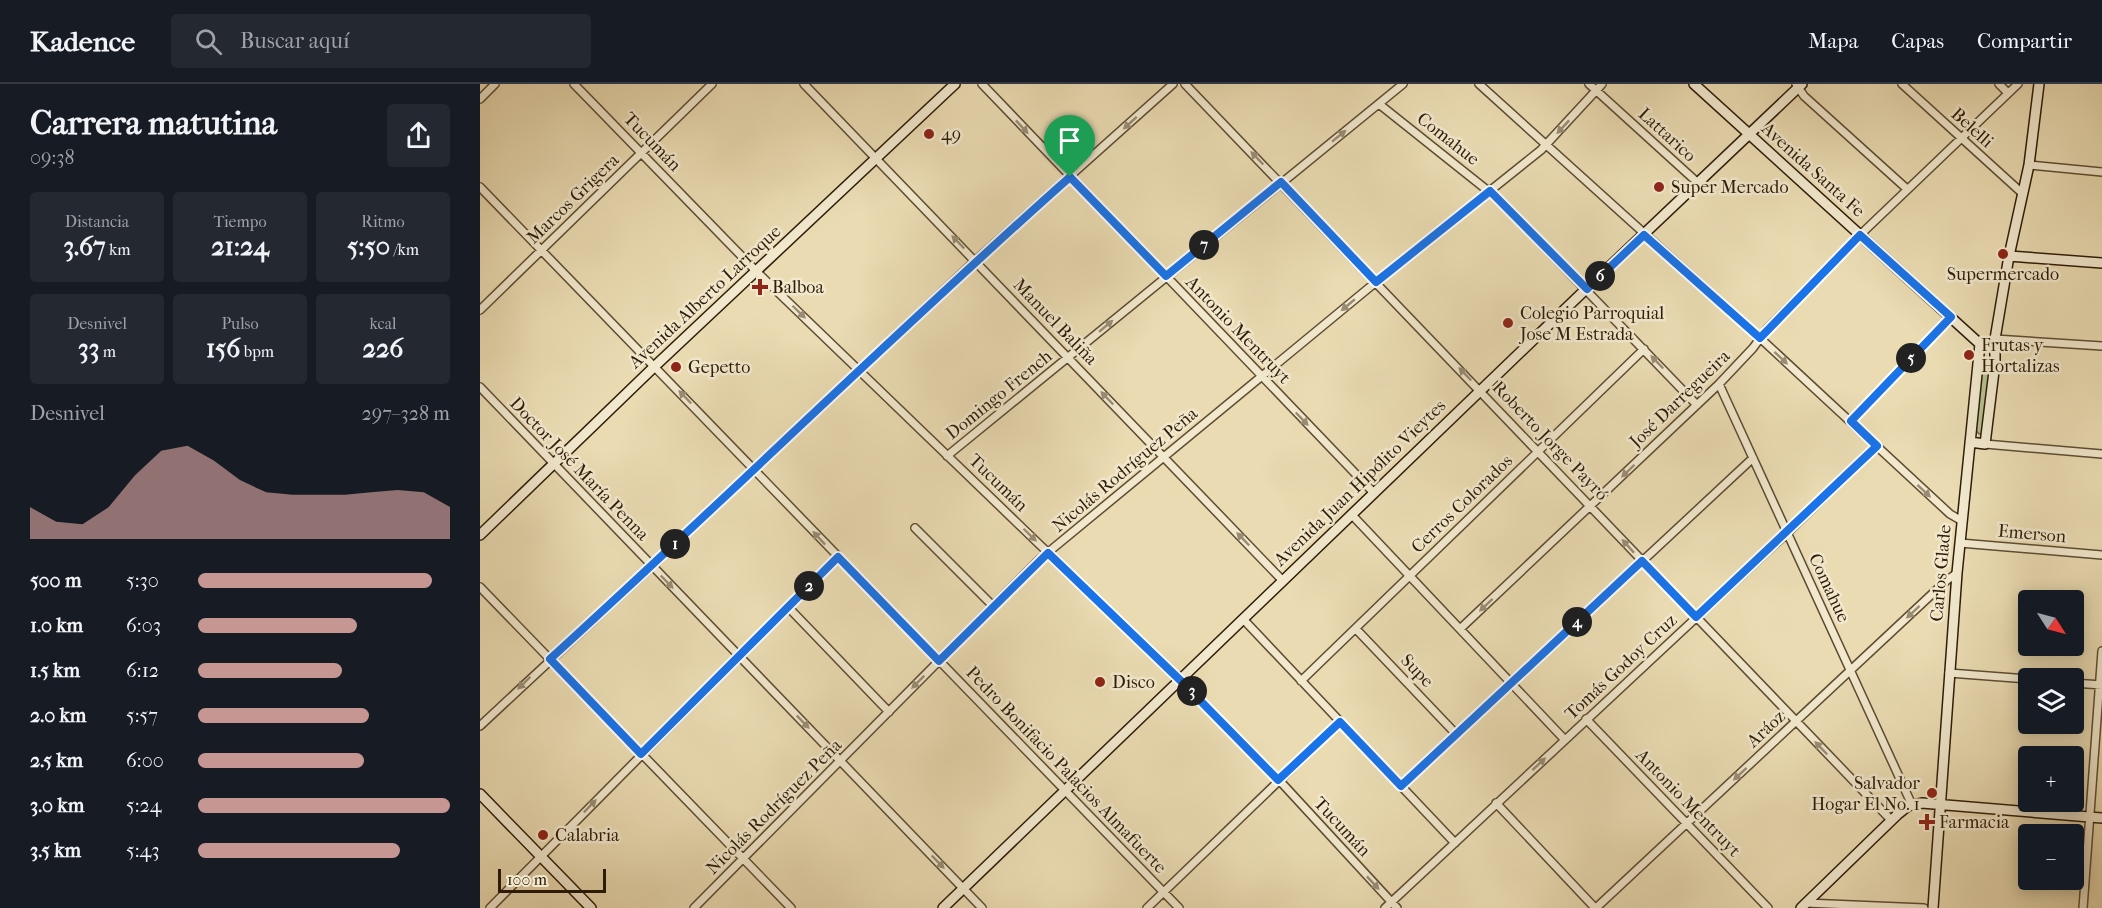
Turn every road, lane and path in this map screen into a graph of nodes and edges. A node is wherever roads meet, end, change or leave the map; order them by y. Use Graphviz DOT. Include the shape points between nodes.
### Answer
graph roads {
  1 [pos="495,84"];
  2 [pos="574,84"];
  3 [pos="712,84"];
  4 [pos="804,84"];
  5 [pos="955,84"];
  6 [pos="982,84"];
  7 [pos="1173,84"];
  8 [pos="1185,84"];
  9 [pos="1403,84"];
  10 [pos="1479,84"];
  11 [pos="1589,84"];
  12 [pos="1602,84"];
  13 [pos="1694,84"];
  14 [pos="1902,84"];
  15 [pos="1999,84"];
  16 [pos="2018,84"];
  17 [pos="2039,84"];
  18 [pos="1799,85"];
  19 [pos="1596,91"];
  20 [pos="2008,93"];
  21 [pos="480,99"];
  22 [pos="1379,104"];
  23 [pos="1749,134"];
  24 [pos="1961,138"];
  25 [pos="1546,146"];
  26 [pos="642,153"];
  27 [pos="877,158"];
  28 [pos="2029,165"];
  29 [pos="2102,171"];
  30 [pos="1070,177"];
  31 [pos="1281,182"];
  32 [pos="1698,183"];
  33 [pos="480,187"];
  34 [pos="1907,189"];
  35 [pos="1490,191"];
  36 [pos="2022,193"];
  37 [pos="1644,235"];
  38 [pos="1860,235"];
  39 [pos="542,251"];
  40 [pos="2008,256"];
  41 [pos="976,260"];
  42 [pos="2102,263"];
  43 [pos="757,272"];
  44 [pos="1166,276"];
  45 [pos="1376,282"];
  46 [pos="1587,289"];
  47 [pos="480,310"];
  48 [pos="1951,317"];
  49 [pos="1760,338"];
  50 [pos="1995,343"];
  51 [pos="1980,344"];
  52 [pos="2102,346"];
  53 [pos="1644,349"];
  54 [pos="1069,357"];
  55 [pos="655,366"];
  56 [pos="858,369"];
  57 [pos="1262,377"];
  58 [pos="1719,384"];
  59 [pos="480,387"];
  60 [pos="1480,390"];
  61 [pos="1697,405"];
  62 [pos="1851,421"];
  63 [pos="1970,442"];
  64 [pos="1985,444"];
  65 [pos="1877,446"];
  66 [pos="1539,451"];
  67 [pos="2102,454"];
  68 [pos="947,456"];
  69 [pos="1164,457"];
  70 [pos="1753,458"];
  71 [pos="555,463"];
  72 [pos="754,469"];
  73 [pos="1374,493"];
  74 [pos="1591,506"];
  75 [pos="1352,515"];
  76 [pos="1962,521"];
  77 [pos="915,528"];
  78 [pos="1787,532"];
  79 [pos="480,535"];
  80 [pos="1960,543"];
  81 [pos="1048,553"];
  82 [pos="2102,555"];
  83 [pos="838,557"];
  84 [pos="1642,561"];
  85 [pos="652,566"];
  86 [pos="1957,573"];
  87 [pos="1410,576"];
  88 [pos="1283,581"];
  89 [pos="480,587"];
  90 [pos="993,606"];
  91 [pos="788,607"];
  92 [pos="1696,617"];
  93 [pos="1243,620"];
  94 [pos="1356,628"];
  95 [pos="1460,629"];
  96 [pos="2102,651"];
  97 [pos="739,656"];
  98 [pos="550,659"];
  99 [pos="939,661"];
  100 [pos="1851,670"];
  101 [pos="1949,673"];
  102 [pos="2018,678"];
  103 [pos="1181,681"];
  104 [pos="1302,681"];
  105 [pos="1511,683"];
  106 [pos="2084,684"];
  107 [pos="2101,685"];
  108 [pos="889,712"];
  109 [pos="1586,720"];
  110 [pos="1340,722"];
  111 [pos="1796,722"];
  112 [pos="480,726"];
  113 [pos="1456,734"];
  114 [pos="1565,740"];
  115 [pos="641,754"];
  116 [pos="840,760"];
  117 [pos="1278,780"];
  118 [pos="1401,786"];
  119 [pos="1065,790"];
  120 [pos="480,794"];
  121 [pos="1496,803"];
  122 [pos="1912,805"];
  123 [pos="1940,805"];
  124 [pos="2089,817"];
  125 [pos="2102,818"];
  126 [pos="1891,820"];
  127 [pos="1687,824"];
  128 [pos="1455,843"];
  129 [pos="541,856"];
  130 [pos="744,859"];
  131 [pos="963,889"];
  132 [pos="1163,892"];
  133 [pos="1394,905"];
  134 [pos="1804,905"];
  135 [pos="490,908"];
  136 [pos="591,908"];
  137 [pos="694,908"];
  138 [pos="790,908"];
  139 [pos="943,908"];
  140 [pos="982,908"];
  141 [pos="1147,908"];
  142 [pos="1179,908"];
  143 [pos="1385,908"];
  144 [pos="1596,908"];
  145 [pos="1768,908"];
  146 [pos="1924,908"];
  147 [pos="1933,908"];
  148 [pos="2083,908"];
  1 -- 21 [label="street"];
  2 -- 26 [label="street, Tucumán"];
  3 -- 26 [label="street, Marcos Grigera"];
  4 -- 27 [label="street, Manuel Baliña"];
  5 -- 27 [label="street, Avenida Alberto Larroque"];
  6 -- 30 [label="street, Antonio Mentruyt, one-way"];
  7 -- 30 [label="street, one-way"];
  31 -- 8 [label="street, Roberto Jorge Payró, one-way"];
  9 -- 22 [label="street, Domingo French"];
  10 -- 25 [label="street"];
  11 -- 19 [label="street, Lattarico"];
  12 -- 19 [label="street, Nicolás Rodríguez Peña"];
  13 -- 23 [label="street, Avenida Santa Fe"];
  14 -- 24 [label="street, Belelli"];
  15 -- 20 [label="street"];
  16 -- 20 [label="street, José Darregueira"];
  17 -- 28 [label="street"];
  18 -- 23 [label="street, Avenida Juan Hipólito Vieytes"];
  18 -- 34 [label="street" via="1804,96"];
  19 -- 25 [label="street, Nicolás Rodríguez Peña, one-way"];
  19 -- 32 [label="street, Lattarico"];
  20 -- 24 [label="street, José Darregueira"];
  31 -- 22 [label="street, Domingo French, one-way"];
  22 -- 35 [label="street, Comahue"];
  23 -- 32 [label="street, Avenida Juan Hipólito Vieytes"];
  23 -- 38 [label="street, Avenida Santa Fe"];
  24 -- 34 [label="street, José Darregueira"];
  24 -- 36 [label="street, Belelli"];
  25 -- 35 [label="street, Nicolás Rodríguez Peña"];
  25 -- 37 [label="street"];
  26 -- 39 [label="street, Marcos Grigera"];
  26 -- 43 [label="street, Tucumán"];
  41 -- 27 [label="street, Manuel Baliña, one-way"];
  27 -- 43 [label="street, Avenida Alberto Larroque"];
  28 -- 29 [label="street"];
  28 -- 36 [label="street"];
  30 -- 41 [label="street"];
  30 -- 44 [label="street, Antonio Mentruyt"];
  31 -- 44 [label="street, Domingo French"];
  31 -- 45 [label="street, Roberto Jorge Payró"];
  32 -- 37 [label="street, Avenida Juan Hipólito Vieytes"];
  33 -- 39 [label="street, Pedro Bonifacio Palacios Almafuerte"];
  34 -- 38 [label="street, José Darregueira"];
  35 -- 45 [label="street, Nicolás Rodríguez Peña"];
  35 -- 46 [label="street, Comahue"];
  36 -- 40 [label="street"];
  37 -- 46 [label="street, Avenida Juan Hipólito Vieytes"];
  37 -- 49 [label="street"];
  38 -- 48 [label="street, Avenida Santa Fe"];
  38 -- 49 [label="street, José Darregueira"];
  39 -- 47 [label="street, Marcos Grigera"];
  39 -- 55 [label="street, Pedro Bonifacio Palacios Almafuerte"];
  40 -- 42 [label="street"];
  40 -- 50 [label="street"];
  41 -- 54 [label="street, Manuel Baliña"];
  41 -- 56 [label="street"];
  43 -- 55 [label="street, Avenida Alberto Larroque"];
  43 -- 56 [label="street, Tucumán, one-way"];
  54 -- 44 [label="street, Domingo French, one-way"];
  44 -- 57 [label="street, Antonio Mentruyt"];
  45 -- 57 [label="street, Nicolás Rodríguez Peña, one-way"];
  60 -- 45 [label="street, Roberto Jorge Payró, one-way"];
  46 -- 53 [label="street, Comahue"];
  46 -- 60 [label="street, Avenida Juan Hipólito Vieytes"];
  48 -- 51 [label="street, Avenida Santa Fe"];
  48 -- 62 [label="street"];
  49 -- 58 [label="street, José Darregueira"];
  49 -- 62 [label="street, one-way"];
  50 -- 51 [label="street"];
  50 -- 52 [label="street"];
  50 -- 64 [label="street"];
  51 -- 63 [label="street, Carlos Glade"];
  61 -- 53 [label="street, Comahue, one-way"];
  53 -- 66 [label="street, Cerros Colorados"];
  54 -- 68 [label="street, Domingo French"];
  69 -- 54 [label="street, Manuel Baliña, one-way"];
  55 -- 71 [label="street, Avenida Alberto Larroque"];
  72 -- 55 [label="street, Pedro Bonifacio Palacios Almafuerte, one-way"];
  56 -- 68 [label="street, Tucumán"];
  56 -- 72 [label="street"];
  57 -- 69 [label="street, Nicolás Rodríguez Peña"];
  57 -- 73 [label="street, Antonio Mentruyt, one-way"];
  58 -- 61 [label="street, José Darregueira"];
  58 -- 70 [label="street, Comahue"];
  59 -- 71 [label="street, Doctor José María Penna"];
  60 -- 66 [label="street, Roberto Jorge Payró"];
  60 -- 73 [label="street, Avenida Juan Hipólito Vieytes"];
  61 -- 74 [label="street, José Darregueira, one-way"];
  62 -- 65 [label="street"];
  63 -- 64 [label="street"];
  63 -- 76 [label="street, Carlos Glade"];
  64 -- 67 [label="street"];
  65 -- 76 [label="street, one-way"];
  65 -- 78 [label="street, Tomás Godoy Cruz"];
  66 -- 74 [label="street, Roberto Jorge Payró"];
  66 -- 87 [label="street, Cerros Colorados"];
  68 -- 81 [label="street, Tucumán, one-way"];
  69 -- 81 [label="street, Nicolás Rodríguez Peña"];
  88 -- 69 [label="street, Manuel Baliña, one-way"];
  70 -- 78 [label="street, Comahue"];
  70 -- 84 [label="street"];
  71 -- 79 [label="street, Avenida Alberto Larroque"];
  71 -- 85 [label="street, Doctor José María Penna"];
  83 -- 72 [label="street, Pedro Bonifacio Palacios Almafuerte, one-way"];
  72 -- 85 [label="street"];
  73 -- 75 [label="street, Avenida Juan Hipólito Vieytes"];
  84 -- 74 [label="street, Roberto Jorge Payró, one-way"];
  74 -- 95 [label="street, José Darregueira, one-way"];
  75 -- 87 [label="street"];
  75 -- 88 [label="street, Avenida Juan Hipólito Vieytes"];
  76 -- 80 [label="street, Carlos Glade"];
  77 -- 90 [label="street"];
  78 -- 92 [label="street, Tomás Godoy Cruz"];
  78 -- 100 [label="street, Comahue"];
  80 -- 82 [label="street, Emerson"];
  80 -- 86 [label="street, Carlos Glade"];
  81 -- 90 [label="street, Nicolás Rodríguez Peña"];
  81 -- 103 [label="street, Tucumán"];
  83 -- 91 [label="street"];
  83 -- 99 [label="street, Pedro Bonifacio Palacios Almafuerte"];
  84 -- 92 [label="street, Roberto Jorge Payró"];
  84 -- 105 [label="street"];
  85 -- 97 [label="street, Doctor José María Penna, one-way"];
  85 -- 98 [label="street"];
  86 -- 100 [label="street, Aráoz, one-way"];
  86 -- 101 [label="street, Carlos Glade"];
  87 -- 94 [label="street, Cerros Colorados"];
  87 -- 95 [label="street"];
  88 -- 93 [label="street, Avenida Juan Hipólito Vieytes"];
  89 -- 98 [label="street"];
  90 -- 99 [label="street, Nicolás Rodríguez Peña"];
  91 -- 97 [label="street"];
  91 -- 108 [label="street"];
  92 -- 109 [label="street, Tomás Godoy Cruz"];
  92 -- 111 [label="street, Roberto Jorge Payró"];
  93 -- 103 [label="street, Avenida Juan Hipólito Vieytes"];
  93 -- 104 [label="street"];
  94 -- 104 [label="street, Cerros Colorados"];
  94 -- 113 [label="street, Supe"];
  95 -- 105 [label="street"];
  96 -- 107 [label="street"];
  97 -- 115 [label="street"];
  97 -- 116 [label="street, Doctor José María Penna, one-way"];
  98 -- 112 [label="street, one-way"];
  98 -- 115 [label="street"];
  99 -- 108 [label="street, Nicolás Rodríguez Peña, one-way"];
  99 -- 119 [label="street, Pedro Bonifacio Palacios Almafuerte"];
  100 -- 111 [label="street, Aráoz"];
  100 -- 122 [label="street, Comahue"];
  101 -- 102 [label="street"];
  101 -- 123 [label="street, Carlos Glade"];
  103 -- 117 [label="street, Tucumán"];
  103 -- 119 [label="street, Avenida Juan Hipólito Vieytes"];
  104 -- 110 [label="street"];
  105 -- 113 [label="street"];
  105 -- 114 [label="street"];
  106 -- 107 [label="street"];
  107 -- 124 [label="street"];
  108 -- 116 [label="street, Nicolás Rodríguez Peña"];
  109 -- 114 [label="street, Tomás Godoy Cruz"];
  109 -- 127 [label="street, Antonio Mentruyt"];
  110 -- 117 [label="street"];
  110 -- 118 [label="street"];
  126 -- 111 [label="street, Roberto Jorge Payró, one-way"];
  111 -- 127 [label="street, Aráoz, one-way"];
  113 -- 118 [label="street"];
  121 -- 114 [label="street, Tomás Godoy Cruz, one-way"];
  129 -- 115 [label="street, one-way"];
  115 -- 130 [label="street"];
  116 -- 130 [label="street, Nicolás Rodríguez Peña"];
  116 -- 131 [label="street, Doctor José María Penna, one-way"];
  117 -- 132 [label="street"];
  117 -- 133 [label="street, Tucumán, one-way"];
  118 -- 128 [label="street"];
  119 -- 131 [label="street, Avenida Juan Hipólito Vieytes"];
  119 -- 132 [label="street, Pedro Bonifacio Palacios Almafuerte"];
  120 -- 129 [label="street"];
  121 -- 128 [label="street, Tomás Godoy Cruz"];
  121 -- 144 [label="street"];
  122 -- 123 [label="street"];
  122 -- 126 [label="street"];
  123 -- 124 [label="street"];
  123 -- 147 [label="street, Carlos Glade"];
  124 -- 125 [label="street"];
  124 -- 148 [label="street"];
  126 -- 134 [label="street"];
  127 -- 144 [label="street, Aráoz"];
  127 -- 145 [label="street, Antonio Mentruyt"];
  128 -- 133 [label="street, Tomás Godoy Cruz"];
  129 -- 135 [label="street"];
  129 -- 136 [label="street"];
  130 -- 137 [label="street, Nicolás Rodríguez Peña"];
  130 -- 138 [label="street"];
  131 -- 139 [label="street, Avenida Juan Hipólito Vieytes"];
  131 -- 140 [label="street, Doctor José María Penna"];
  132 -- 141 [label="street"];
  132 -- 142 [label="street, Pedro Bonifacio Palacios Almafuerte"];
  133 -- 143 [label="street, Tomás Godoy Cruz"];
  134 -- 146 [label="street"];
}
